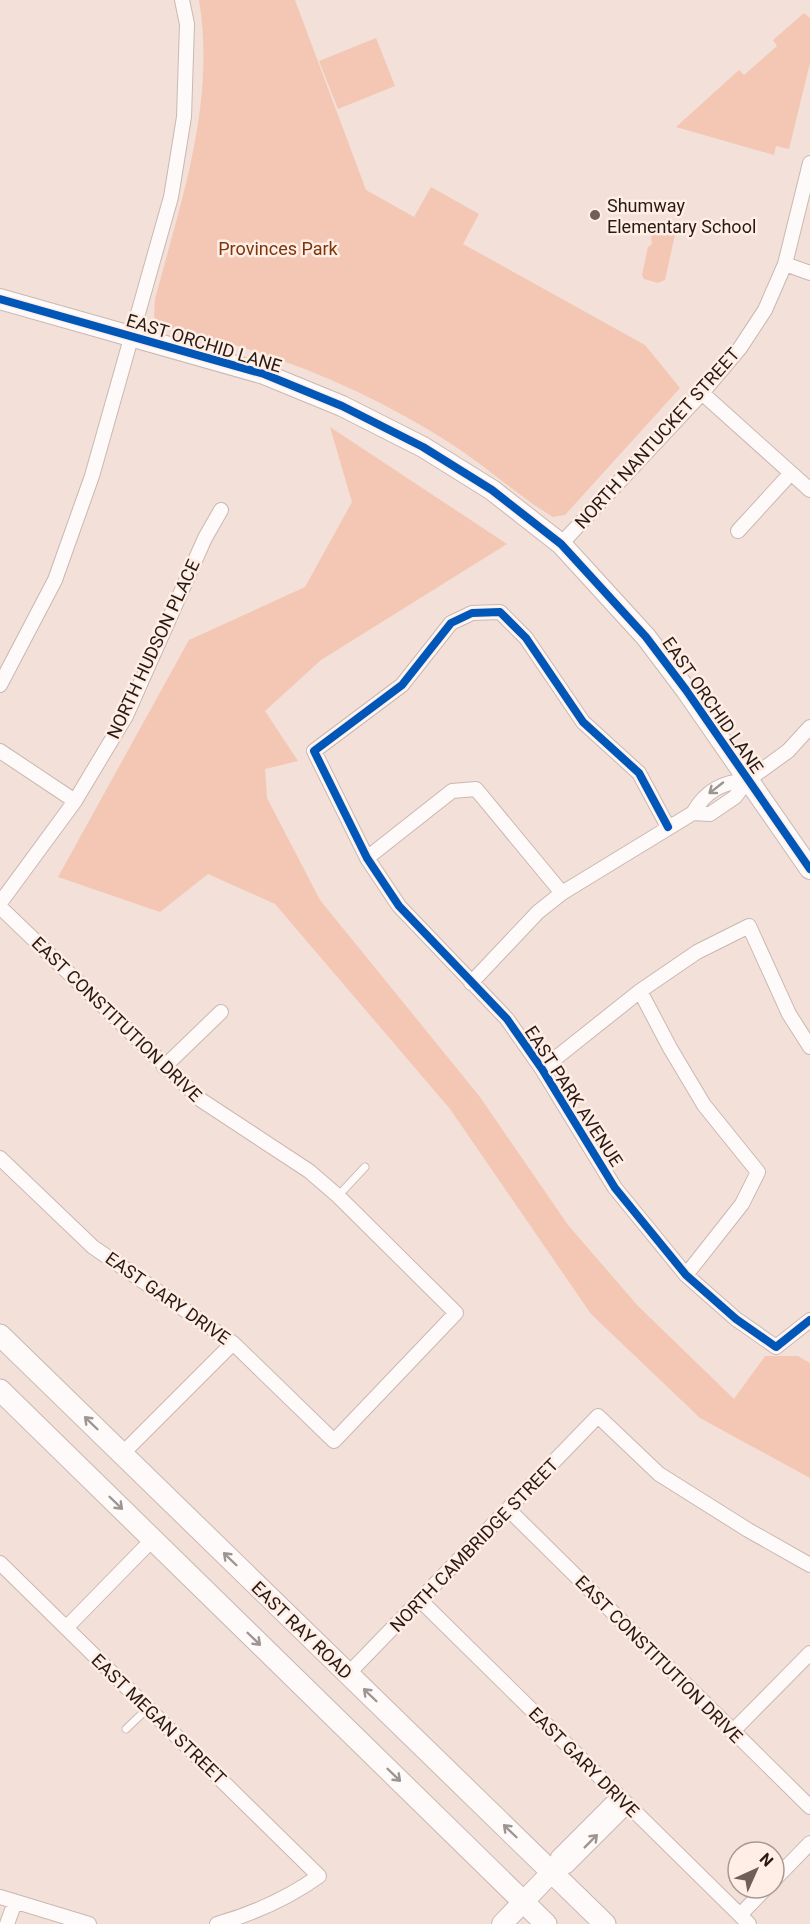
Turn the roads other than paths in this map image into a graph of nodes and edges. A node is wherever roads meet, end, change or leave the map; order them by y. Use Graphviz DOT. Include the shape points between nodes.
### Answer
graph roads {
  1 [pos="182,0"];
  2 [pos="810,163"];
  3 [pos="785,264"];
  4 [pos="810,273"];
  5 [pos="0,299"];
  6 [pos="132,337"];
  7 [pos="702,393"];
  8 [pos="791,473"];
  9 [pos="810,490"];
  10 [pos="221,510"];
  11 [pos="738,531"];
  12 [pos="561,544"];
  13 [pos="0,685"];
  14 [pos="810,727"];
  15 [pos="0,751"];
  16 [pos="748,780"];
  17 [pos="75,801"];
  18 [pos="668,827"];
  19 [pos="367,858"];
  20 [pos="810,869"];
  21 [pos="562,893"];
  22 [pos="0,905"];
  23 [pos="471,983"];
  24 [pos="640,991"];
  25 [pos="221,1012"];
  26 [pos="810,1047"];
  27 [pos="164,1067"];
  28 [pos="542,1069"];
  29 [pos="0,1158"];
  30 [pos="365,1167"];
  31 [pos="338,1196"];
  32 [pos="687,1275"];
  33 [pos="810,1320"];
  34 [pos="0,1335"];
  35 [pos="233,1343"];
  36 [pos="0,1390"];
  37 [pos="334,1441"];
  38 [pos="122,1454"];
  39 [pos="509,1510"];
  40 [pos="153,1539"];
  41 [pos="0,1564"];
  42 [pos="810,1565"];
  43 [pos="420,1600"];
  44 [pos="66,1628"];
  45 [pos="810,1653"];
  46 [pos="348,1674"];
  47 [pos="148,1708"];
  48 [pos="126,1729"];
  49 [pos="732,1732"];
  50 [pos="623,1801"];
  51 [pos="810,1807"];
  52 [pos="810,1843"];
  53 [pos="786,1868"];
  54 [pos="552,1872"];
  55 [pos="0,1897"];
  56 [pos="757,1900"];
  57 [pos="15,1902"];
  58 [pos="523,1902"];
  59 [pos="744,1919"];
  60 [pos="7,1924"];
  61 [pos="89,1924"];
  62 [pos="218,1924"];
  63 [pos="502,1924"];
  64 [pos="546,1924"];
  65 [pos="604,1924"];
  1 -- 6 [label="street" via="187,24 184,117 171,197"];
  2 -- 3 [label="street, NORTH NANTUCKET STREET"];
  3 -- 4 [label="street"];
  3 -- 7 [label="street, NORTH NANTUCKET STREET" via="765,310 740,348"];
  5 -- 6 [label="street, EAST ORCHID LANE"];
  6 -- 12 [label="street, EAST ORCHID LANE" via="264,374 342,406 433,453 492,490"];
  6 -- 13 [label="street" via="92,476 55,580"];
  7 -- 8 [label="street"];
  7 -- 12 [label="street, NORTH NANTUCKET STREET"];
  8 -- 9 [label="street"];
  8 -- 11 [label="street"];
  10 -- 17 [label="street, NORTH HUDSON PLACE" via="126,716"];
  12 -- 16 [label="street, EAST ORCHID LANE" via="646,637"];
  14 -- 16 [label="street" via="788,751"];
  15 -- 17 [label="street"];
  16 -- 18 [label="street" via="735,798 710,814 693,813"];
  16 -- 20 [label="street, EAST ORCHID LANE"];
  17 -- 22 [label="street, NORTH HUDSON PLACE"];
  18 -- 19 [label="street, EAST PARK AVENUE" via="639,773 583,722 526,638 500,612 472,613 451,623 402,685 314,751"];
  18 -- 21 [label="street"];
  19 -- 21 [label="street" via="452,791 476,789"];
  19 -- 23 [label="street, EAST PARK AVENUE" via="399,906"];
  21 -- 23 [label="street" via="538,912"];
  22 -- 27 [label="street, EAST CONSTITUTION DRIVE"];
  23 -- 28 [label="street, EAST PARK AVENUE" via="507,1019"];
  24 -- 26 [label="street" via="697,952 749,926 789,1014"];
  24 -- 28 [label="street"];
  24 -- 32 [label="street" via="704,1105 758,1172 742,1204"];
  25 -- 27 [label="street"];
  27 -- 31 [label="street, EAST CONSTITUTION DRIVE" via="201,1100 309,1171"];
  28 -- 32 [label="street, EAST PARK AVENUE" via="615,1188"];
  29 -- 35 [label="street, EAST GARY DRIVE" via="93,1246"];
  30 -- 31 [label="lane"];
  31 -- 37 [label="street, EAST CONSTITUTION DRIVE" via="456,1313"];
  32 -- 33 [label="street, EAST PARK AVENUE" via="736,1319 776,1347"];
  38 -- 34 [label="main road, EAST RAY ROAD, one-way"];
  35 -- 37 [label="street, EAST GARY DRIVE"];
  35 -- 38 [label="street"];
  36 -- 40 [label="main road, one-way"];
  46 -- 38 [label="main road, EAST RAY ROAD, one-way"];
  39 -- 42 [label="street, NORTH CAMBRIDGE STREET" via="598,1416 659,1474"];
  39 -- 43 [label="street, NORTH CAMBRIDGE STREET"];
  39 -- 49 [label="street, EAST CONSTITUTION DRIVE"];
  40 -- 44 [label="street"];
  40 -- 58 [label="main road, one-way"];
  41 -- 44 [label="street, EAST MEGAN STREET"];
  43 -- 46 [label="street, NORTH CAMBRIDGE STREET"];
  43 -- 50 [label="street, EAST GARY DRIVE"];
  44 -- 47 [label="street, EAST MEGAN STREET"];
  45 -- 49 [label="street"];
  54 -- 46 [label="main road, EAST RAY ROAD, one-way"];
  47 -- 48 [label="lane"];
  47 -- 62 [label="street, EAST MEGAN STREET" via="319,1876 290,1896"];
  49 -- 51 [label="street, EAST CONSTITUTION DRIVE"];
  50 -- 54 [label="street" via="567,1866"];
  50 -- 59 [label="street, EAST GARY DRIVE"];
  52 -- 53 [label="street"];
  54 -- 58 [label="street"];
  54 -- 65 [label="main road, EAST RAY ROAD"];
  55 -- 57 [label="street"];
  56 -- 59 [label="street"];
  57 -- 60 [label="street"];
  57 -- 61 [label="street"];
  58 -- 63 [label="street"];
  58 -- 64 [label="main road"];
}
